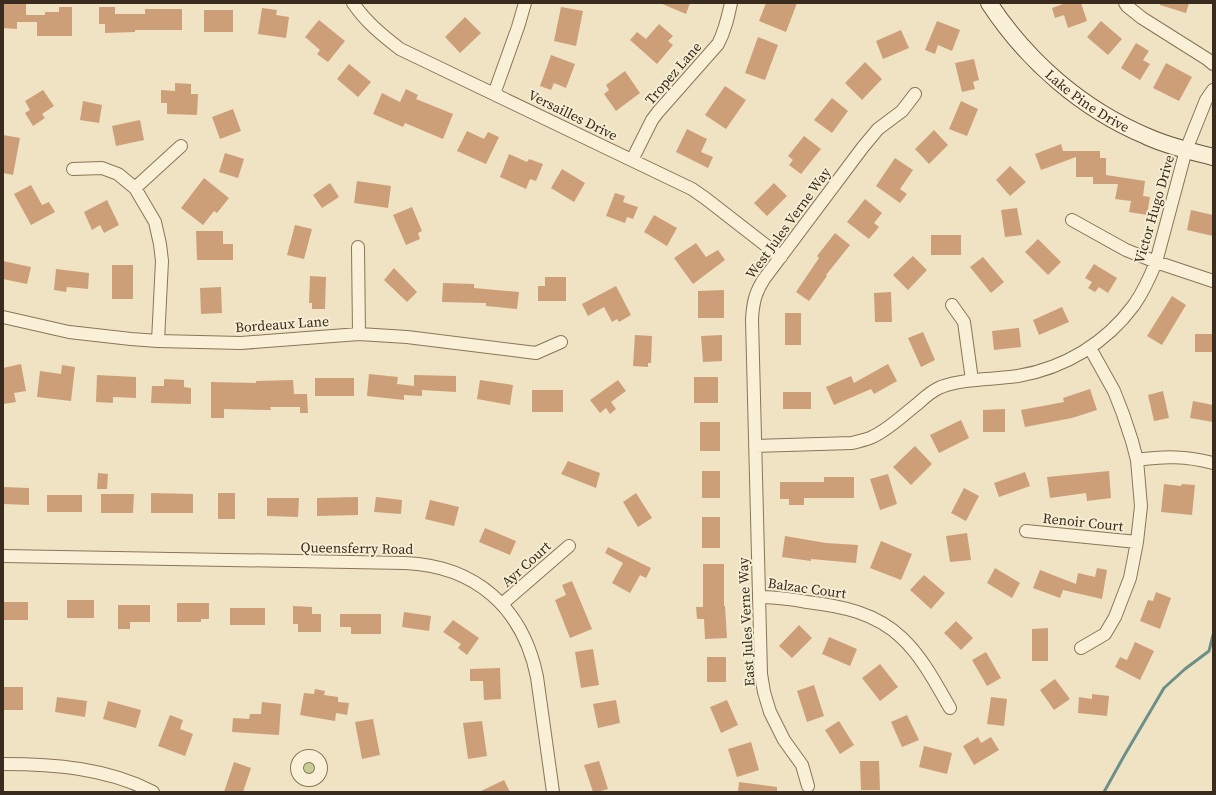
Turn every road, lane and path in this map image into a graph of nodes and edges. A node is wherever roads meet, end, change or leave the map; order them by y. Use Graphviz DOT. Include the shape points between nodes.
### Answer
graph roads {
  1 [pos="353,3"];
  2 [pos="525,3"];
  3 [pos="731,3"];
  4 [pos="989,3"];
  5 [pos="1125,3"];
  6 [pos="1213,64"];
  7 [pos="1213,90"];
  8 [pos="494,94"];
  9 [pos="915,94"];
  10 [pos="181,146"];
  11 [pos="1186,150"];
  12 [pos="1213,157"];
  13 [pos="632,160"];
  14 [pos="73,169"];
  15 [pos="135,188"];
  16 [pos="1072,220"];
  17 [pos="358,247"];
  18 [pos="780,257"];
  19 [pos="1156,262"];
  20 [pos="1213,281"];
  21 [pos="952,305"];
  22 [pos="3,317"];
  23 [pos="359,334"];
  24 [pos="158,341"];
  25 [pos="561,342"];
  26 [pos="1090,348"];
  27 [pos="972,380"];
  28 [pos="754,446"];
  29 [pos="1137,460"];
  30 [pos="1213,463"];
  31 [pos="1026,531"];
  32 [pos="1137,542"];
  33 [pos="569,546"];
  34 [pos="3,556"];
  35 [pos="759,596"];
  36 [pos="502,604"];
  37 [pos="1082,648"];
  38 [pos="950,708"];
  39 [pos="3,764"];
  40 [pos="808,786"];
  41 [pos="153,792"];
  42 [pos="553,792"];
  1 -- 8 [label="street, Versailles Drive" via="377,31 400,49"];
  2 -- 8 [label="street"];
  3 -- 13 [label="street, Tropez Lane" via="726,26 718,44 658,112"];
  4 -- 11 [label="main road, Lake Pine Drive" via="1025,50 1053,77 1089,105 1146,136"];
  5 -- 6 [label="street" via="1142,18"];
  7 -- 11 [label="street, Victor Hugo Drive" via="1206,100"];
  8 -- 13 [label="street, Versailles Drive"];
  9 -- 18 [label="street, West Jules Verne Way" via="902,111 878,129 863,147"];
  10 -- 15 [label="street"];
  11 -- 12 [label="main road, Lake Pine Drive"];
  11 -- 19 [label="street, Victor Hugo Drive"];
  13 -- 18 [label="street, Versailles Drive" via="692,189"];
  14 -- 15 [label="street" via="109,170"];
  15 -- 24 [label="street" via="155,222 160,244 162,279"];
  16 -- 19 [label="street" via="1126,250"];
  17 -- 23 [label="street"];
  18 -- 28 [label="street, West Jules Verne Way" via="758,289 753,304"];
  19 -- 20 [label="street"];
  19 -- 26 [label="street, Victor Hugo Drive" via="1134,305 1114,328"];
  21 -- 27 [label="street" via="964,322"];
  22 -- 24 [label="street, Bordeaux Lane" via="69,332"];
  23 -- 24 [label="street, Bordeaux Lane" via="241,343"];
  23 -- 25 [label="street, Bordeaux Lane" via="407,337 536,353"];
  26 -- 27 [label="street, Victor Hugo Drive" via="1058,365 1037,372"];
  26 -- 29 [label="street" via="1114,391"];
  27 -- 28 [label="street, Victor Hugo Drive" via="930,393 884,430 862,441"];
  28 -- 35 [label="street, East Jules Verne Way"];
  29 -- 30 [label="street" via="1168,456"];
  29 -- 32 [label="street" via="1141,506"];
  31 -- 32 [label="street, Renoir Court"];
  32 -- 37 [label="street" via="1130,578 1115,617 1105,634"];
  33 -- 36 [label="street, Ayr Court"];
  34 -- 36 [label="street, Queensferry Road" via="418,564 443,569 466,578"];
  35 -- 38 [label="street, Balzac Court" via="835,605 880,622 901,637 921,659"];
  35 -- 40 [label="street, East Jules Verne Way" via="761,674 764,692 776,727 802,765"];
  36 -- 42 [label="street, Queensferry Road" via="522,632 533,659"];
  39 -- 41 [label="street" via="74,768 105,774"];
}
